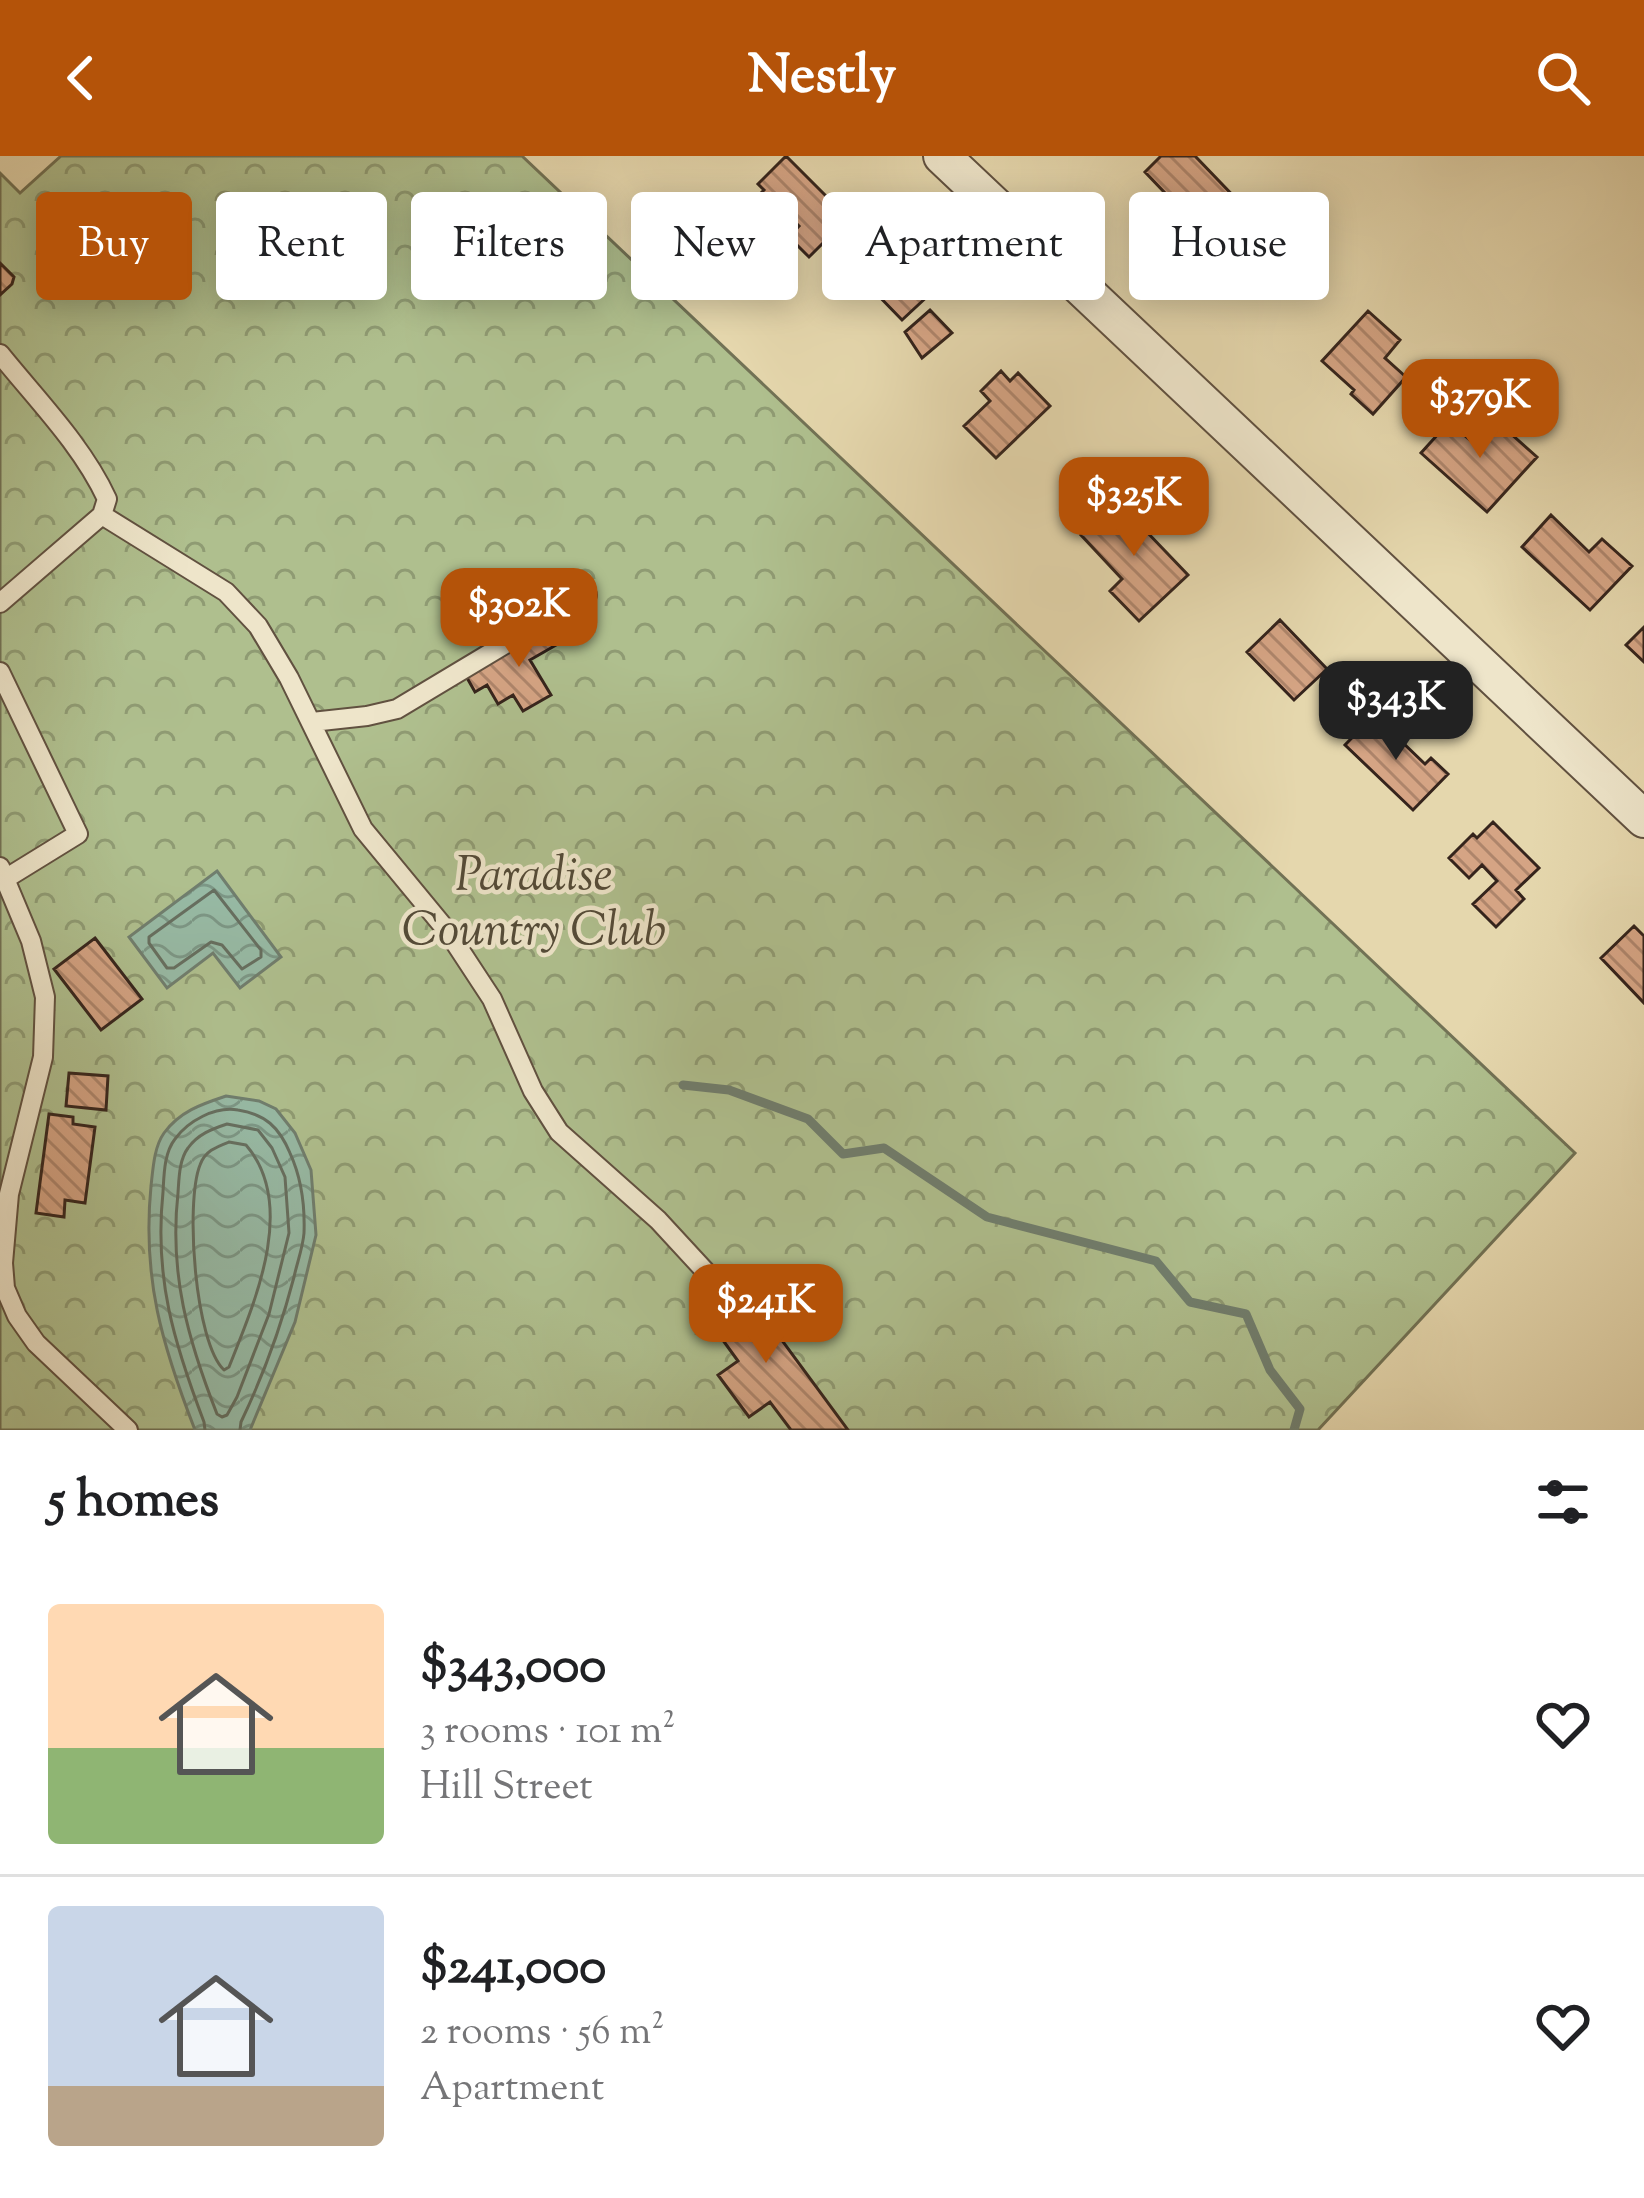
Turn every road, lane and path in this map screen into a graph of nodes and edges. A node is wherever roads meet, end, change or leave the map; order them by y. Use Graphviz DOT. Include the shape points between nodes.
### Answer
graph roads {
  1 [pos="942,156"];
  2 [pos="3,365"];
  3 [pos="102,515"];
  4 [pos="587,595"];
  5 [pos="0,603"];
  6 [pos="0,672"];
  7 [pos="312,722"];
  8 [pos="1644,819"];
  9 [pos="3,873"];
  10 [pos="1,1263"];
  11 [pos="706,1272"];
  12 [pos="128,1430"];
  1 -- 8 [label="street"];
  2 -- 3 [label="lane" via="99,483 107,500"];
  3 -- 5 [label="lane"];
  3 -- 7 [label="lane" via="226,592 257,626"];
  4 -- 7 [label="lane" via="397,709"];
  6 -- 9 [label="lane" via="78,834"];
  7 -- 11 [label="lane" via="363,829 492,999 559,1132"];
  9 -- 10 [label="lane" via="45,997 44,1057 8,1194"];
  10 -- 12 [label="lane" via="17,1316 36,1343"];
}
